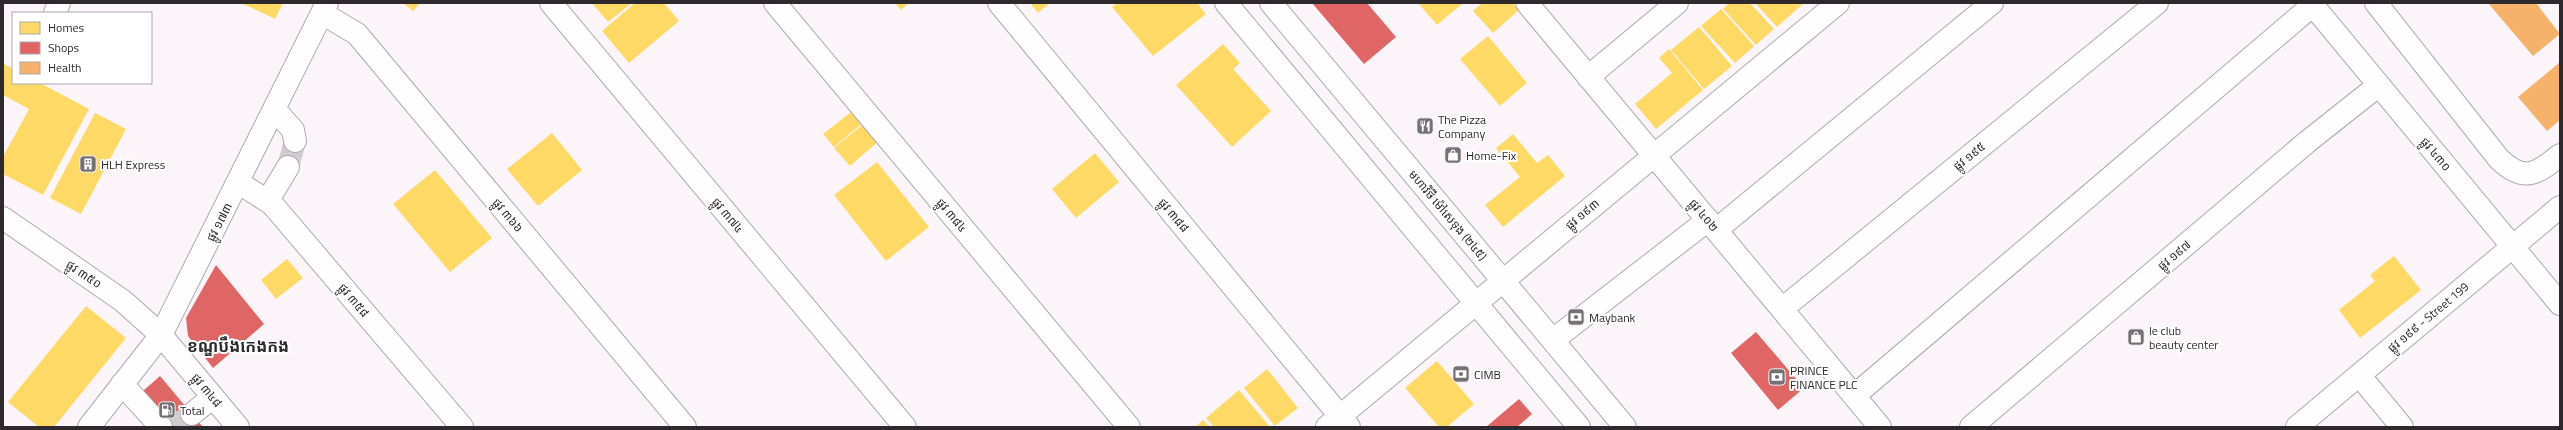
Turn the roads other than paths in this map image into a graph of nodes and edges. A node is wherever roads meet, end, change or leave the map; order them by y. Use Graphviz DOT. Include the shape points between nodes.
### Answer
graph roads {
  1 [pos="551,3"];
  2 [pos="775,3"];
  3 [pos="999,3"];
  4 [pos="1226,3"];
  5 [pos="1271,3"];
  6 [pos="1527,3"];
  7 [pos="1677,3"];
  8 [pos="1838,3"];
  9 [pos="1992,3"];
  10 [pos="2157,3"];
  11 [pos="2376,3"];
  12 [pos="2312,4"];
  13 [pos="324,8"];
  14 [pos="1588,76"];
  15 [pos="2379,85"];
  16 [pos="274,109"];
  17 [pos="295,141"];
  18 [pos="1654,155"];
  19 [pos="2560,155"];
  20 [pos="288,167"];
  21 [pos="239,183"];
  22 [pos="268,200"];
  23 [pos="2560,207"];
  24 [pos="3,218"];
  25 [pos="1712,225"];
  26 [pos="2512,247"];
  27 [pos="1502,281"];
  28 [pos="1475,302"];
  29 [pos="2560,304"];
  30 [pos="1782,309"];
  31 [pos="161,335"];
  32 [pos="1553,340"];
  33 [pos="2359,375"];
  34 [pos="122,384"];
  35 [pos="1854,396"];
  36 [pos="213,397"];
  37 [pos="192,414"];
  38 [pos="1339,423"];
  39 [pos="89,427"];
  40 [pos="161,427"];
  41 [pos="238,427"];
  42 [pos="462,427"];
  43 [pos="685,427"];
  44 [pos="905,427"];
  45 [pos="1129,427"];
  46 [pos="1579,427"];
  47 [pos="1625,427"];
  48 [pos="1880,427"];
  49 [pos="1971,427"];
  50 [pos="2297,427"];
  51 [pos="2402,427"];
  1 -- 44 [label="street, ផ្លូវ ៣៧៤"];
  2 -- 45 [label="street, ផ្លូវ ៣៨៤"];
  3 -- 38 [label="street, ផ្លូវ ៣៨៨"];
  4 -- 28 [label="street"];
  5 -- 27 [label="street, មហាវិថី ម៉ៅសេទុង (២៤៥)"];
  6 -- 14 [label="street, ផ្លូវ ៤០២"];
  7 -- 14 [label="street"];
  8 -- 18 [label="street, ផ្លូវ ១៩៣"];
  9 -- 25 [label="street"];
  10 -- 30 [label="street, ផ្លូវ ១៩៥"];
  11 -- 19 [label="street" via="2499,159 2511,170 2526,174 2540,172"];
  12 -- 15 [label="street, ផ្លូវ ៤៣០"];
  12 -- 35 [label="street"];
  13 -- 16 [label="street, ផ្លូវ ១៧៣"];
  13 -- 43 [label="street, ផ្លូវ ៣៦៦" via="356,34"];
  14 -- 18 [label="street, ផ្លូវ ៤០២"];
  15 -- 26 [label="street, ផ្លូវ ៤៣០"];
  15 -- 49 [label="street, ផ្លូវ ១៩៧" via="2307,142"];
  16 -- 17 [label="street" via="293,130"];
  16 -- 21 [label="street, ផ្លូវ ១៧៣"];
  18 -- 25 [label="street, ផ្លូវ ៤០២"];
  18 -- 27 [label="street, ផ្លូវ ១៩៣"];
  20 -- 22 [label="street"];
  21 -- 22 [label="street, ផ្លូវ ៣៥៨"];
  21 -- 31 [label="street, ផ្លូវ ១៧៣"];
  22 -- 42 [label="street, ផ្លូវ ៣៥៨"];
  23 -- 26 [label="street, ផ្លូវ ១៩៩ - Street 199"];
  24 -- 31 [label="street, ផ្លូវ ៣៥០" via="123,301"];
  25 -- 30 [label="street, ផ្លូវ ៤០២"];
  25 -- 32 [label="street"];
  26 -- 29 [label="street, ផ្លូវ ៤៣០"];
  26 -- 33 [label="street, ផ្លូវ ១៩៩ - Street 199"];
  27 -- 28 [label="street, ផ្លូវ ១៩៣"];
  27 -- 32 [label="street, មហាវិថី ម៉ៅសេទុង (២៤៥)"];
  28 -- 38 [label="street, ផ្លូវ ១៩៣"];
  28 -- 46 [label="street"];
  30 -- 35 [label="street, ផ្លូវ ៤០២"];
  31 -- 34 [label="street, ផ្លូវ ១៧៣"];
  31 -- 36 [label="street, ផ្លូវ ៣៤៨"];
  32 -- 47 [label="street, មហាវិថី ម៉ៅសេទុង (២៤៥)"];
  33 -- 50 [label="street, ផ្លូវ ១៩៩ - Street 199"];
  33 -- 51 [label="street"];
  34 -- 39 [label="street, ផ្លូវ ១៧៣"];
  34 -- 40 [label="street"];
  35 -- 48 [label="street, ផ្លូវ ៤០២"];
  36 -- 37 [label="street"];
  36 -- 41 [label="street, ផ្លូវ ៣៤៨"];
}
